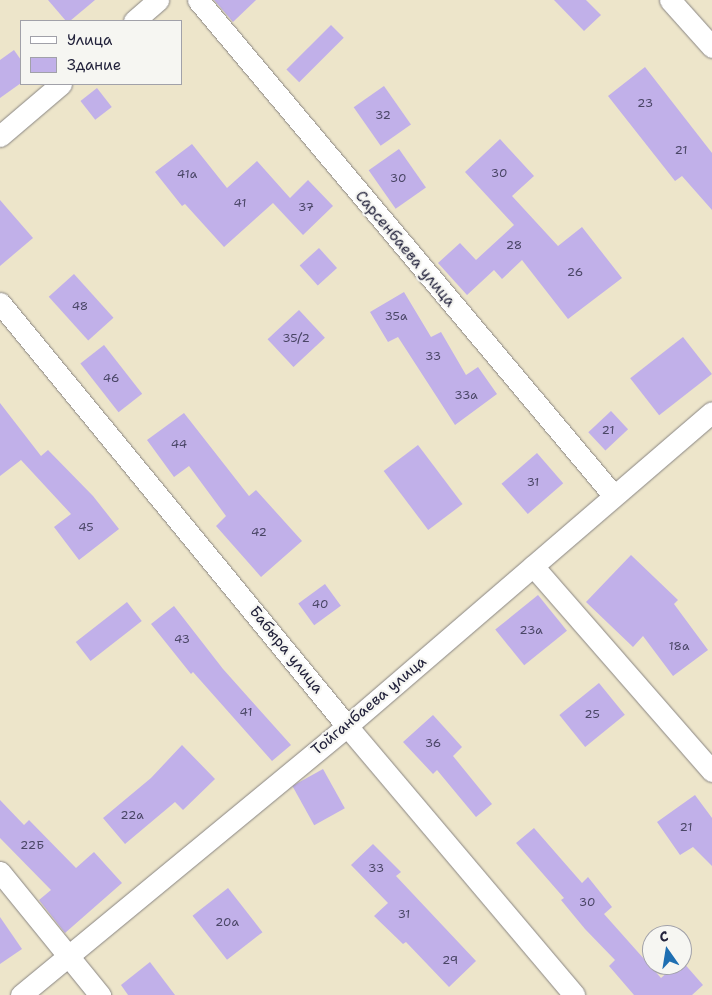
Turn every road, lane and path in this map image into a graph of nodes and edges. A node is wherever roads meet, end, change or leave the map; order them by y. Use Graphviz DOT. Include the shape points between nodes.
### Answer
graph roads {
  1 [pos="158,0"];
  2 [pos="198,0"];
  3 [pos="670,0"];
  4 [pos="135,20"];
  5 [pos="712,47"];
  6 [pos="60,85"];
  7 [pos="0,136"];
  8 [pos="0,303"];
  9 [pos="712,412"];
  10 [pos="614,496"];
  11 [pos="533,566"];
  12 [pos="348,726"];
  13 [pos="712,770"];
  14 [pos="0,872"];
  15 [pos="68,958"];
  16 [pos="22,995"];
  17 [pos="100,995"];
  18 [pos="574,995"];
  1 -- 4 [label="street"];
  2 -- 10 [label="street, Сарсенбаева улица"];
  3 -- 5 [label="street"];
  6 -- 7 [label="street"];
  8 -- 12 [label="street, Бабыра улица"];
  9 -- 10 [label="street, Тойганбаева улица"];
  10 -- 11 [label="street, Тойганбаева улица"];
  11 -- 12 [label="street, Тойганбаева улица"];
  11 -- 13 [label="street"];
  12 -- 15 [label="street, Тойганбаева улица"];
  12 -- 18 [label="street, Бабыра улица"];
  14 -- 15 [label="street"];
  15 -- 16 [label="street, Тойганбаева улица"];
  15 -- 17 [label="street"];
}
